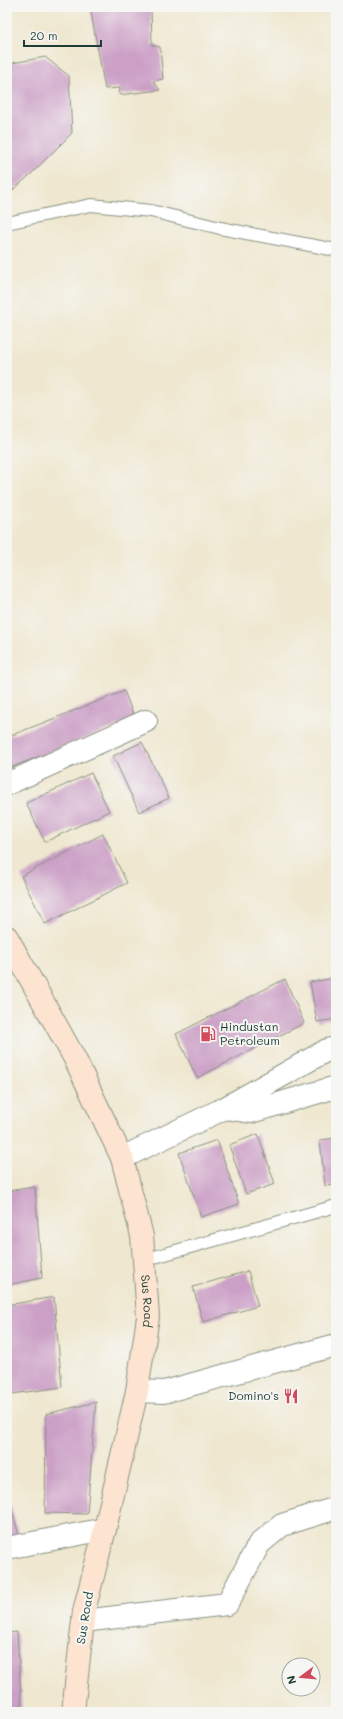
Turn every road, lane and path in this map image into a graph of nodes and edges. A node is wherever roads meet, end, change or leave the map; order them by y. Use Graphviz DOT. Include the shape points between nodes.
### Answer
graph roads {
  1 [pos="7,222"];
  2 [pos="336,250"];
  3 [pos="146,721"];
  4 [pos="7,784"];
  5 [pos="7,937"];
  6 [pos="336,1048"];
  7 [pos="336,1087"];
  8 [pos="225,1108"];
  9 [pos="122,1158"];
  10 [pos="336,1206"];
  11 [pos="144,1260"];
  12 [pos="336,1345"];
  13 [pos="137,1391"];
  14 [pos="333,1509"];
  15 [pos="105,1529"];
  16 [pos="7,1548"];
  17 [pos="83,1621"];
  18 [pos="73,1712"];
  1 -- 2 [label="lane" via="91,205 151,211 220,228"];
  3 -- 4 [label="street"];
  5 -- 9 [label="main road, Sus Road" via="75,1059"];
  6 -- 8 [label="street" via="327,1050"];
  7 -- 8 [label="street" via="251,1112"];
  8 -- 9 [label="street"];
  9 -- 11 [label="main road, Sus Road" via="142,1236"];
  10 -- 11 [label="lane"];
  11 -- 13 [label="main road, Sus Road" via="148,1317"];
  12 -- 13 [label="street" via="164,1392"];
  13 -- 15 [label="main road, Sus Road"];
  14 -- 17 [label="street" via="282,1525 259,1544 227,1604"];
  15 -- 16 [label="street"];
  15 -- 17 [label="main road, Sus Road"];
  17 -- 18 [label="main road, Sus Road"];
}
